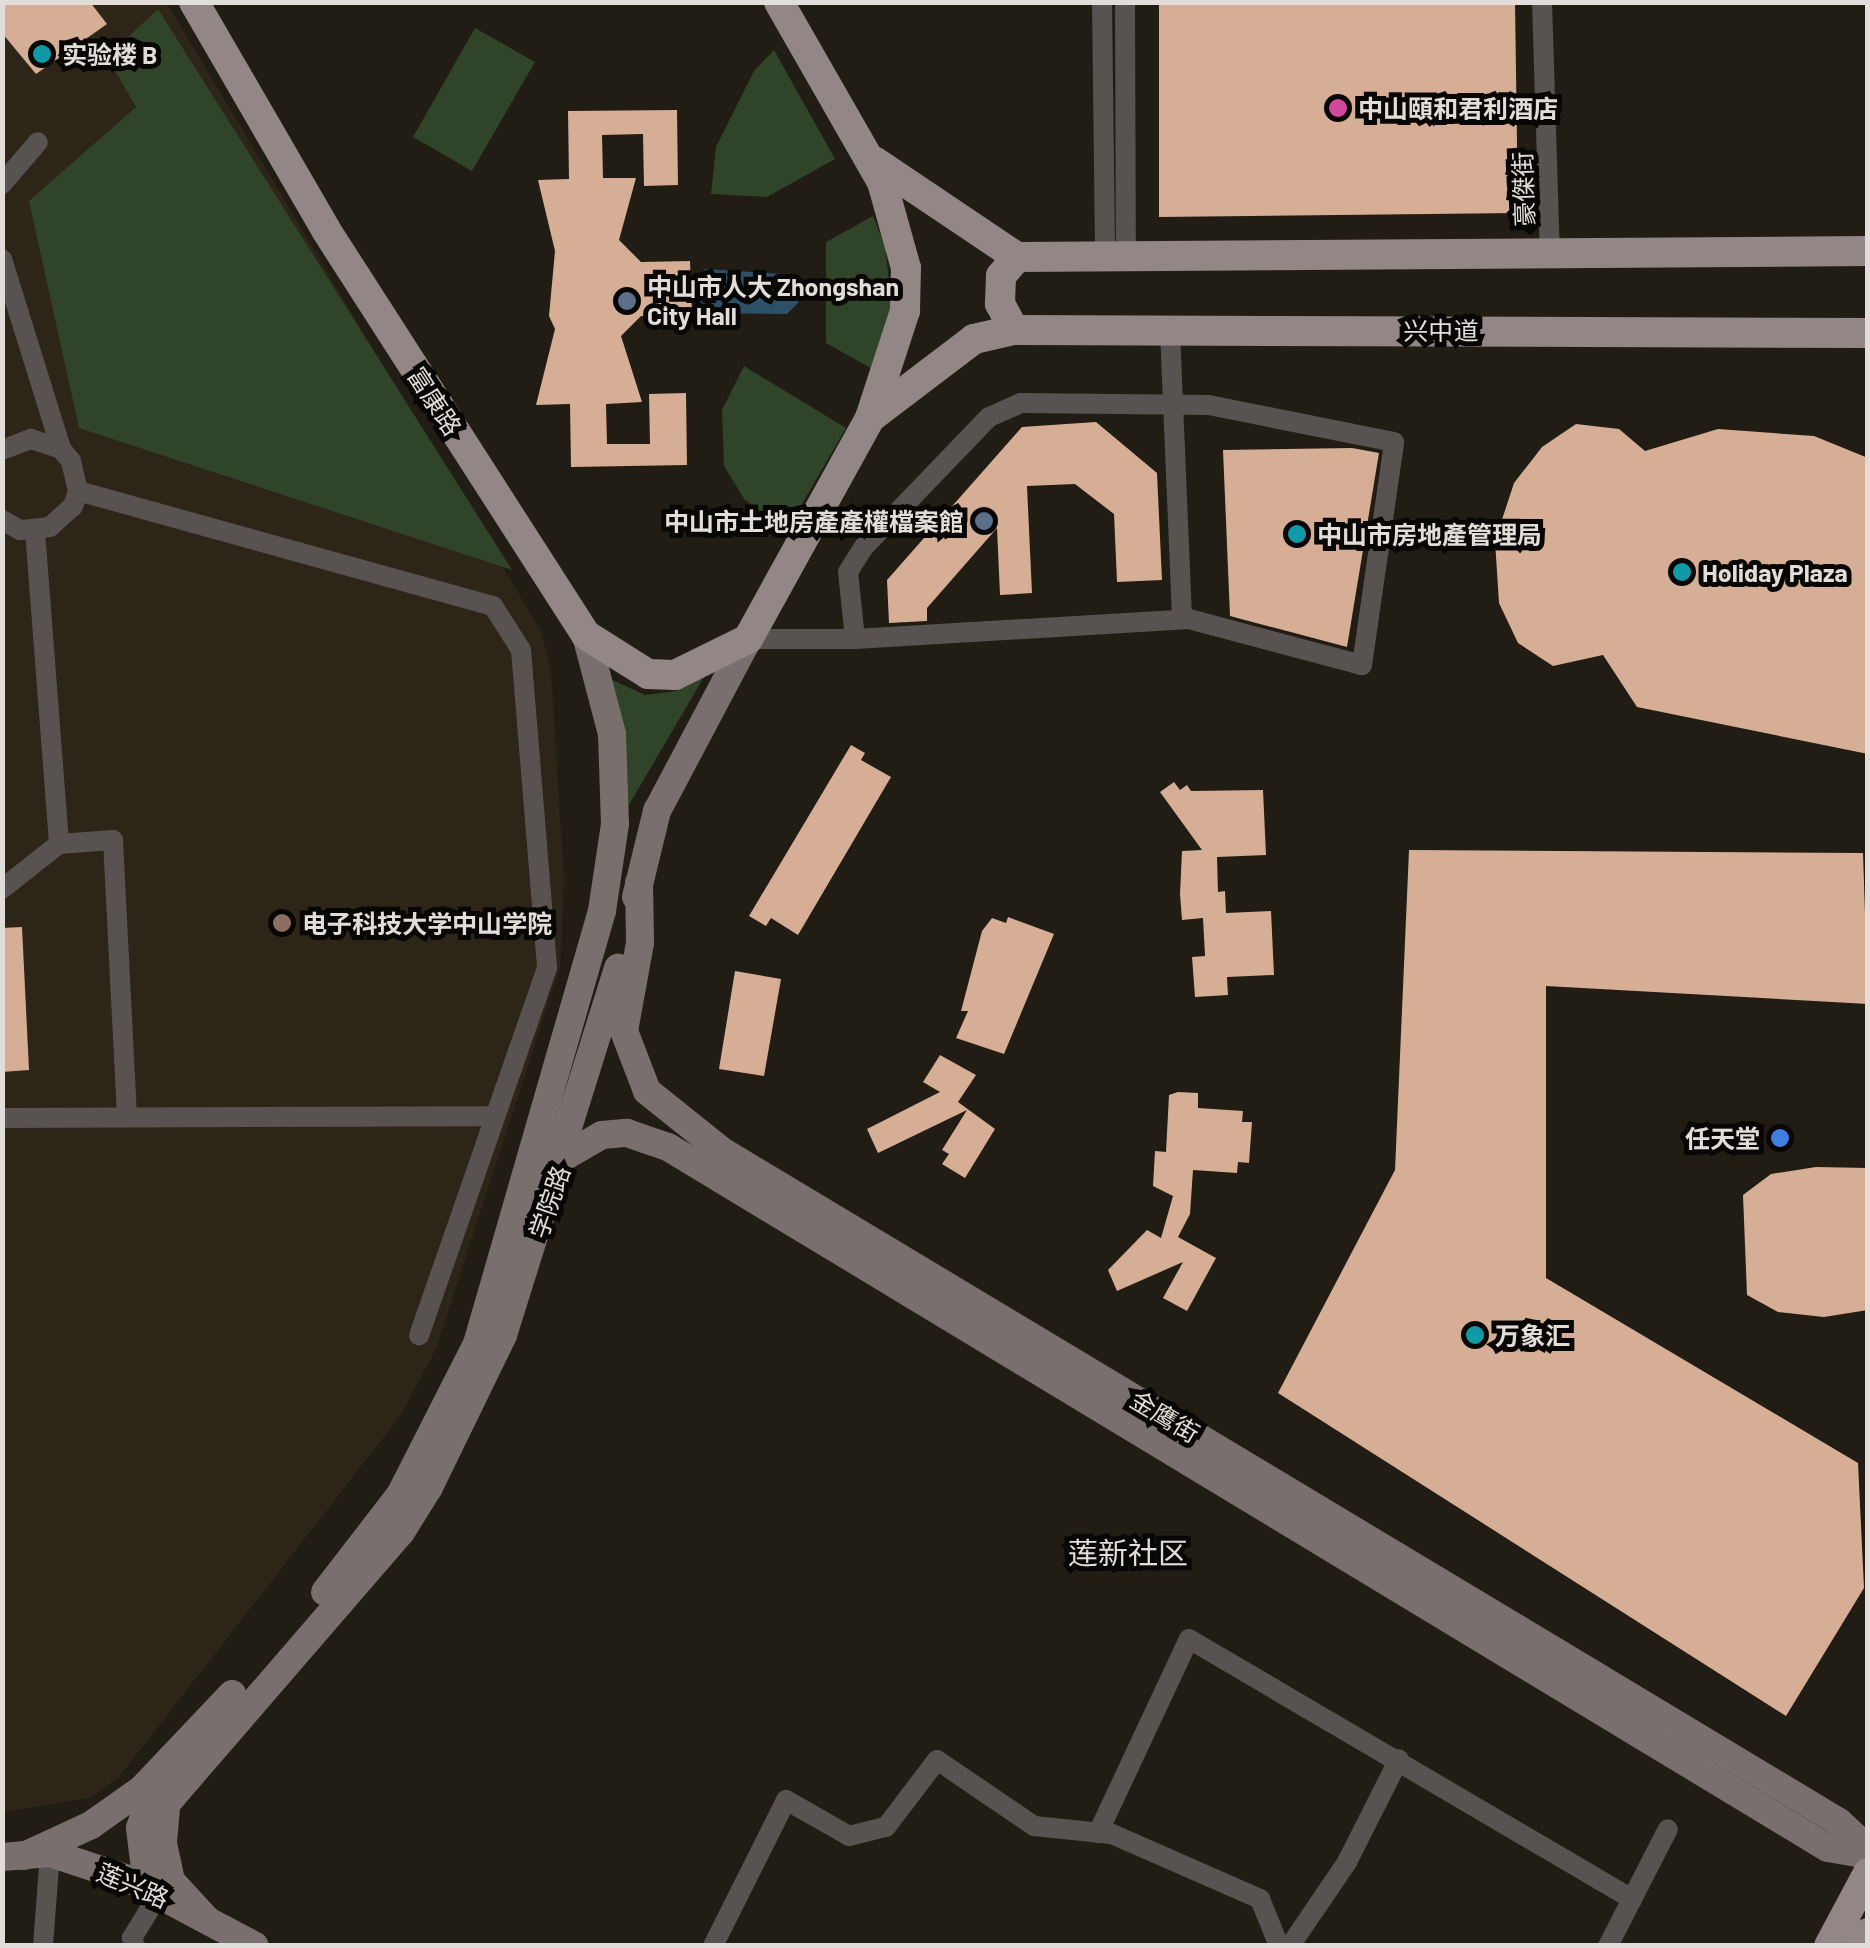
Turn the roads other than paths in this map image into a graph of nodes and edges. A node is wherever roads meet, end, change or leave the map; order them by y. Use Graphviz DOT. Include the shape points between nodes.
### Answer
graph roads {
  1 [pos="194,2"];
  2 [pos="780,2"];
  3 [pos="1102,2"];
  4 [pos="1124,2"];
  5 [pos="1542,2"];
  6 [pos="215,16"];
  7 [pos="38,142"];
  8 [pos="872,159"];
  9 [pos="2,184"];
  10 [pos="1868,251"];
  11 [pos="1116,255"];
  12 [pos="1550,255"];
  13 [pos="1017,256"];
  14 [pos="2,259"];
  15 [pos="1014,330"];
  16 [pos="1170,330"];
  17 [pos="1868,333"];
  18 [pos="870,418"];
  19 [pos="61,448"];
  20 [pos="2,450"];
  21 [pos="78,491"];
  22 [pos="2,520"];
  23 [pos="35,531"];
  24 [pos="1182,619"];
  25 [pos="586,635"];
  26 [pos="748,639"];
  27 [pos="855,639"];
  28 [pos="59,844"];
  29 [pos="640,884"];
  30 [pos="2,889"];
  31 [pos="128,1116"];
  32 [pos="496,1116"];
  33 [pos="2,1118"];
  34 [pos="564,1157"];
  35 [pos="419,1335"];
  36 [pos="1399,1759"];
  37 [pos="170,1777"];
  38 [pos="144,1807"];
  39 [pos="1668,1829"];
  40 [pos="1098,1832"];
  41 [pos="1868,1852"];
  42 [pos="26,1855"];
  43 [pos="1868,1873"];
  44 [pos="159,1894"];
  45 [pos="1632,1899"];
  46 [pos="207,1920"];
  47 [pos="1868,1933"];
  48 [pos="43,1946"];
  49 [pos="135,1946"];
  50 [pos="255,1946"];
  51 [pos="712,1946"];
  52 [pos="1279,1946"];
  53 [pos="1290,1946"];
  54 [pos="1608,1946"];
  55 [pos="1829,1946"];
  56 [pos="1861,1946"];
  1 -- 6 [label="main road, 富康路"];
  2 -- 8 [label="main road"];
  3 -- 11 [label="street"];
  4 -- 11 [label="street"];
  5 -- 12 [label="street, 豪傑街"];
  6 -- 25 [label="main road, 富康路" via="326,230"];
  7 -- 9 [label="street"];
  8 -- 13 [label="main road"];
  8 -- 18 [label="main road, 学院路" via="896,218 906,282 896,349"];
  10 -- 12 [label="main road"];
  11 -- 12 [label="main road"];
  11 -- 13 [label="main road"];
  13 -- 15 [label="main road" via="1001,276 1000,304"];
  14 -- 19 [label="street"];
  15 -- 16 [label="main road, 兴中道"];
  15 -- 18 [label="main road, 兴中道" via="974,340"];
  16 -- 17 [label="main road, 兴中道"];
  16 -- 24 [label="street"];
  18 -- 26 [label="main road, 学院路"];
  19 -- 20 [label="street" via="31,439"];
  19 -- 21 [label="street"];
  21 -- 23 [label="street" via="64,519"];
  21 -- 32 [label="street" via="493,606 521,650 547,968"];
  22 -- 23 [label="street"];
  23 -- 28 [label="street"];
  24 -- 27 [label="street"];
  24 -- 27 [label="street" via="1362,665 1394,442 1208,404 1021,403 989,417 863,548 848,572"];
  25 -- 26 [label="main road, 富康路" via="648,674 675,675"];
  25 -- 37 [label="street, 学院路" via="612,734 616,824 602,911 476,1344 400,1495"];
  26 -- 27 [label="street"];
  26 -- 29 [label="street, 学院路" via="657,811"];
  28 -- 30 [label="street"];
  28 -- 31 [label="street" via="113,840"];
  29 -- 34 [label="street, 学院路"];
  29 -- 41 [label="street, 金鹰街" via="640,942 624,1031 648,1091 707,1139 1839,1822"];
  31 -- 32 [label="street"];
  31 -- 33 [label="street"];
  32 -- 35 [label="street"];
  34 -- 37 [label="street, 学院路" via="503,1336 429,1488 401,1532"];
  34 -- 41 [label="street, 金鹰街" via="602,1136 628,1133 668,1147 1828,1848"];
  36 -- 40 [label="street" via="1188,1639"];
  36 -- 45 [label="street"];
  36 -- 53 [label="street" via="1347,1862"];
  37 -- 38 [label="street"];
  37 -- 42 [label="street" via="92,1825"];
  37 -- 46 [label="street, 学院路" via="164,1842 171,1881"];
  38 -- 42 [label="street" via="100,1841"];
  38 -- 44 [label="street" via="141,1850"];
  39 -- 45 [label="street"];
  40 -- 51 [label="street" via="1034,1826 937,1760 886,1827 850,1836 786,1800"];
  40 -- 52 [label="street" via="1260,1899"];
  42 -- 44 [label="street, 莲兴路"];
  42 -- 48 [label="street"];
  43 -- 55 [label="main road"];
  44 -- 46 [label="street, 莲兴路"];
  44 -- 49 [label="street" via="132,1938"];
  45 -- 54 [label="street"];
  46 -- 50 [label="street, 莲兴路"];
  47 -- 56 [label="main road"];
}
